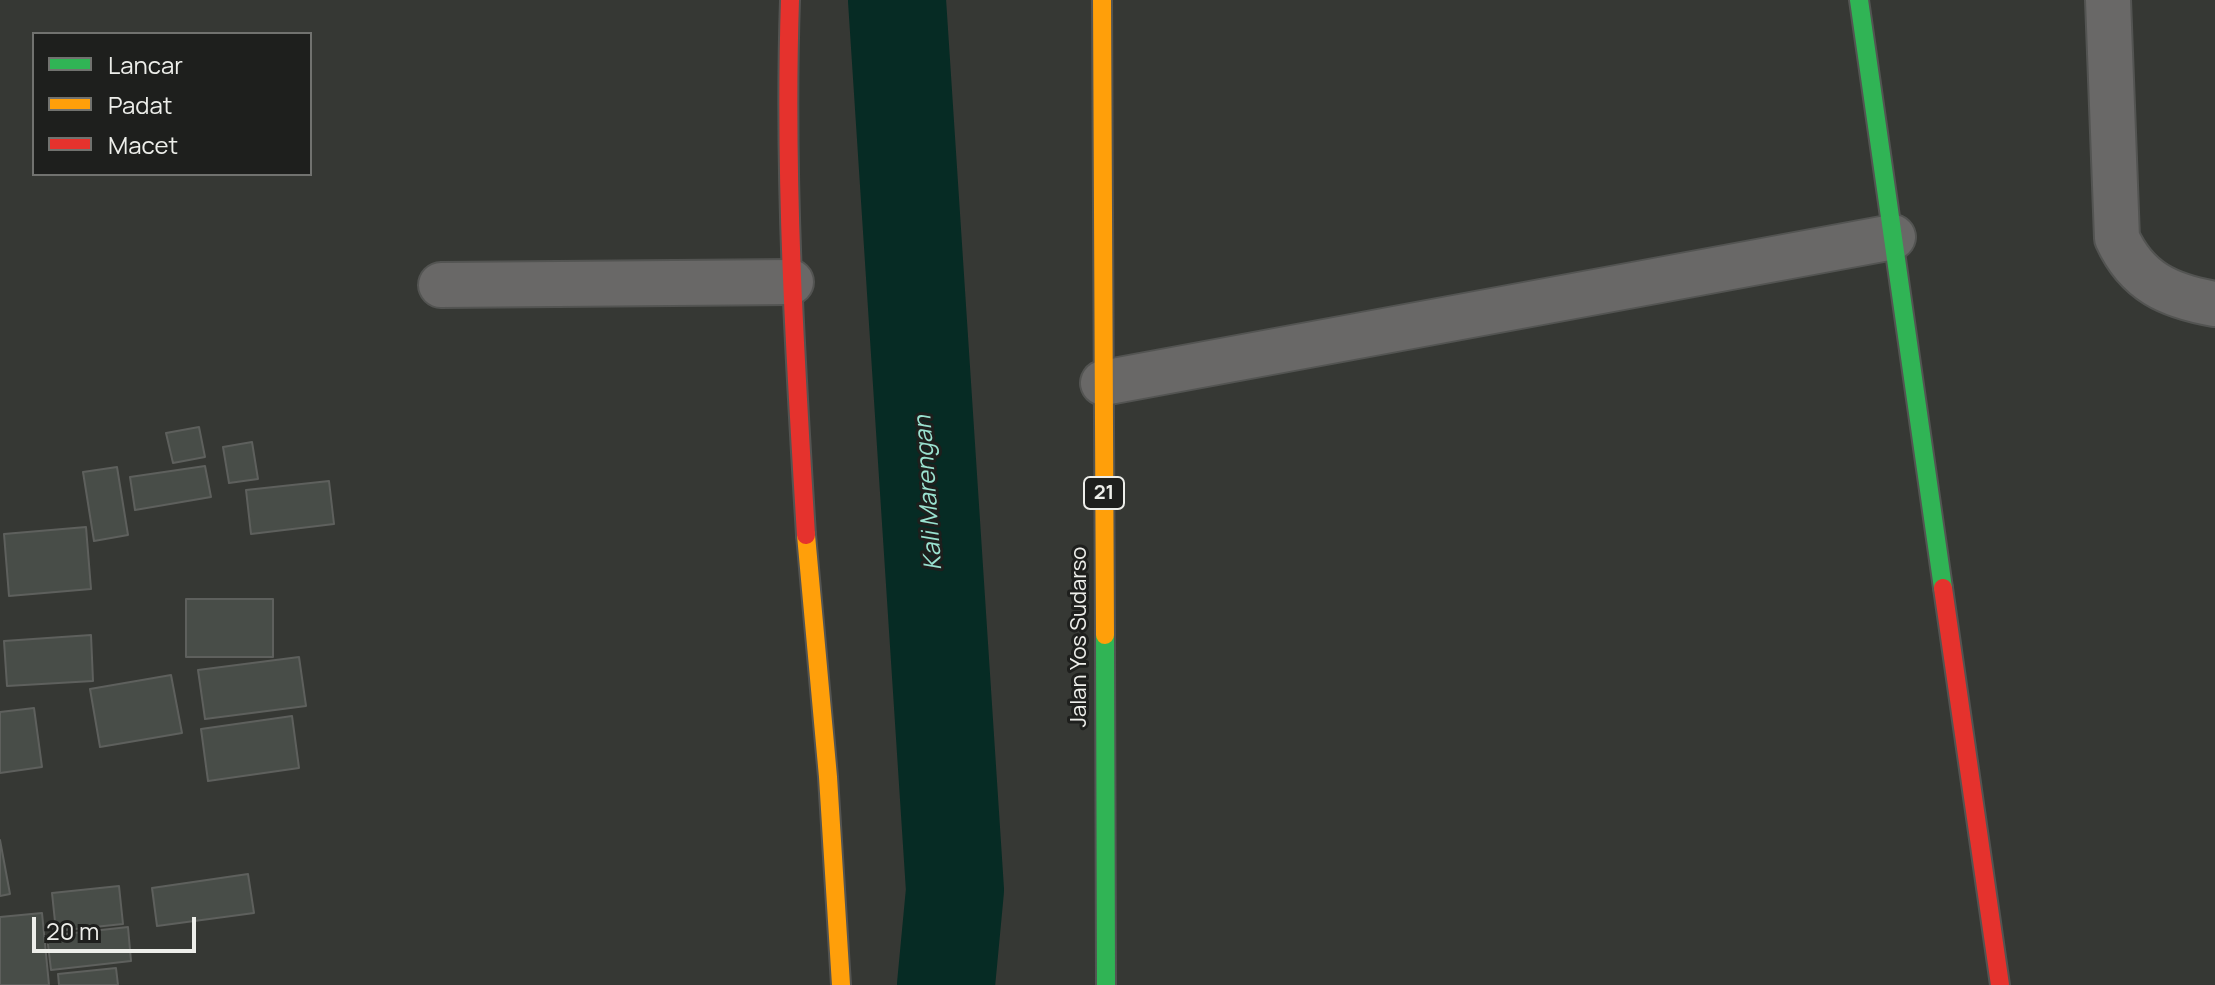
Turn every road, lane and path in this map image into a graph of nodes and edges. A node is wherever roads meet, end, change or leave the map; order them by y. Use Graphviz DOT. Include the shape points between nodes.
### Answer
graph roads {
  1 [pos="790,0"];
  2 [pos="1102,0"];
  3 [pos="1859,0"];
  4 [pos="2108,0"];
  5 [pos="1893,237"];
  6 [pos="791,282"];
  7 [pos="441,285"];
  8 [pos="2215,304"];
  9 [pos="1103,383"];
  10 [pos="841,985"];
  11 [pos="1106,985"];
  12 [pos="2000,985"];
  1 -- 6 [label="main road"];
  2 -- 9 [label="main road, Jalan Yos Sudarso / 21"];
  3 -- 5 [label="main road"];
  4 -- 8 [label="street" via="2117,238 2125,257 2146,279 2165,291"];
  5 -- 9 [label="street"];
  5 -- 12 [label="main road"];
  6 -- 7 [label="street"];
  6 -- 10 [label="main road"];
  9 -- 11 [label="main road, Jalan Yos Sudarso / 21"];
}
